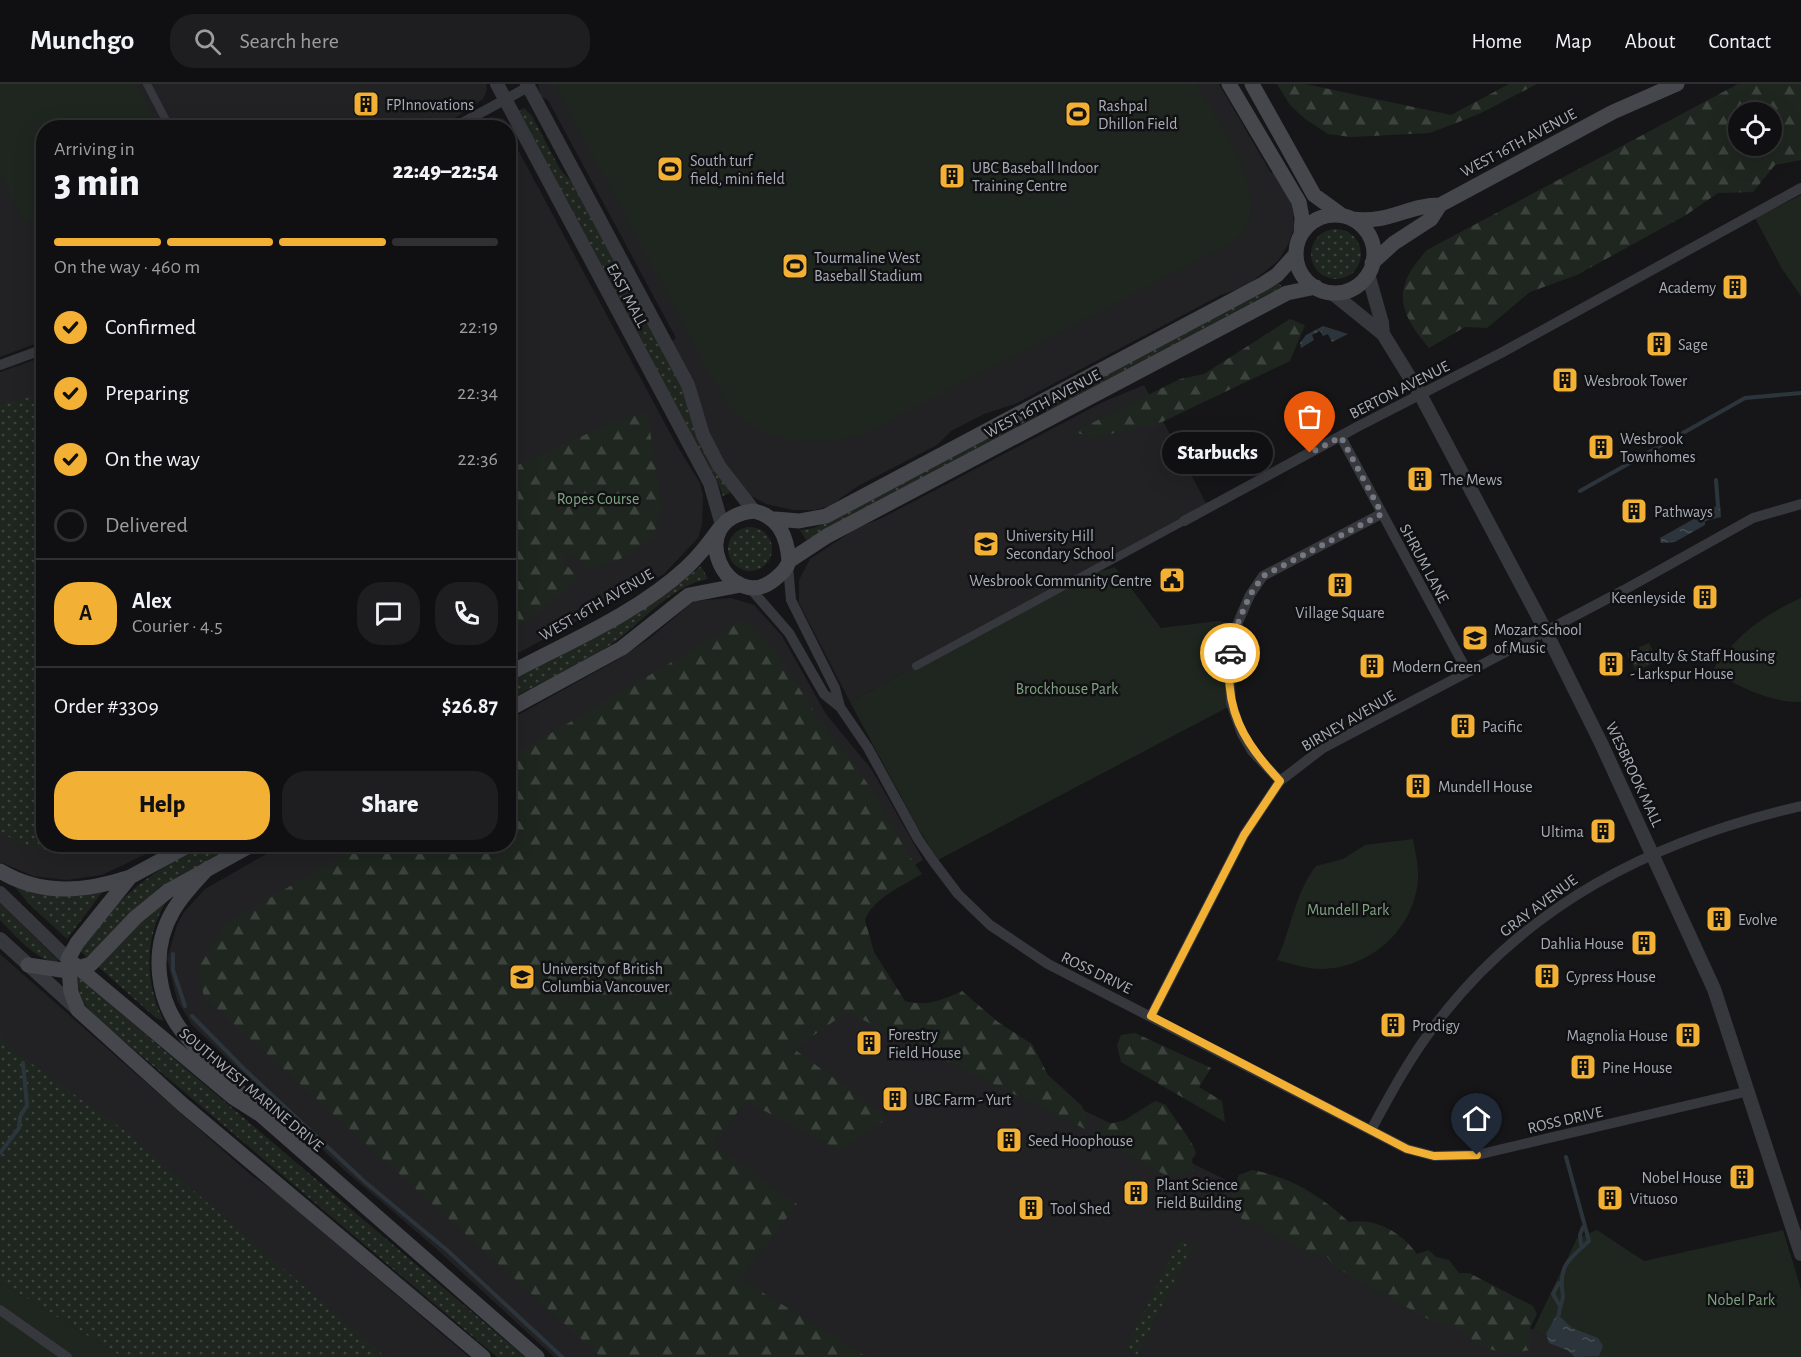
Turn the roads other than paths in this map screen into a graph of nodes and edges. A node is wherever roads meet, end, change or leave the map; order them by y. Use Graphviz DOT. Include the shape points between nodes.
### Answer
graph roads {
  1 [pos="147,84"];
  2 [pos="497,84"];
  3 [pos="1229,84"];
  4 [pos="1252,84"];
  5 [pos="1654,84"];
  6 [pos="1677,84"];
  7 [pos="528,86"];
  8 [pos="505,99"];
  9 [pos="1613,112"];
  10 [pos="166,120"];
  11 [pos="467,120"];
  12 [pos="1801,188"];
  13 [pos="1440,205"];
  14 [pos="1348,218"];
  15 [pos="1301,235"];
  16 [pos="1296,254"];
  17 [pos="1370,269"];
  18 [pos="1316,287"];
  19 [pos="1331,292"];
  20 [pos="1383,334"];
  21 [pos="36,352"];
  22 [pos="0,365"];
  23 [pos="1420,394"];
  24 [pos="1341,437"];
  25 [pos="1801,504"];
  26 [pos="754,511"];
  27 [pos="1382,514"];
  28 [pos="775,519"];
  29 [pos="1184,521"];
  30 [pos="721,527"];
  31 [pos="789,564"];
  32 [pos="745,586"];
  33 [pos="1545,630"];
  34 [pos="916,666"];
  35 [pos="516,670"];
  36 [pos="1467,671"];
  37 [pos="516,706"];
  38 [pos="840,707"];
  39 [pos="1280,781"];
  40 [pos="1801,806"];
  41 [pos="176,852"];
  42 [pos="238,852"];
  43 [pos="1653,853"];
  44 [pos="208,868"];
  45 [pos="0,871"];
  46 [pos="130,877"];
  47 [pos="0,894"];
  48 [pos="0,939"];
  49 [pos="28,965"];
  50 [pos="72,966"];
  51 [pos="78,1010"];
  52 [pos="1151,1016"];
  53 [pos="1749,1091"];
  54 [pos="261,1116"];
  55 [pos="1371,1130"];
  56 [pos="1799,1238"];
  57 [pos="1801,1254"];
  58 [pos="0,1310"];
  59 [pos="67,1357"];
  60 [pos="483,1357"];
  61 [pos="537,1357"];
  1 -- 10 [label="street"];
  2 -- 8 [label="street, EAST MALL"];
  3 -- 15 [label="main road" via="1299,202"];
  4 -- 14 [label="main road" via="1314,195"];
  5 -- 9 [label="main road, WEST 16TH AVENUE"];
  6 -- 9 [label="main road, WEST 16TH AVENUE"];
  7 -- 8 [label="street"];
  7 -- 26 [label="street, EAST MALL" via="688,385 703,435 714,456"];
  8 -- 11 [label="street"];
  8 -- 30 [label="street, EAST MALL" via="710,483"];
  9 -- 13 [label="main road, WEST 16TH AVENUE"];
  12 -- 23 [label="street, BERTON AVENUE"];
  13 -- 14 [label="main road, WEST 16TH AVENUE" via="1423,205 1383,220"];
  13 -- 17 [label="main road, WEST 16TH AVENUE" via="1431,219 1394,243"];
  14 -- 15 [label="main road" via="1319,219"];
  14 -- 17 [label="main road" via="1369,236 1373,251"];
  15 -- 16 [label="main road"];
  16 -- 18 [label="main road" via="1301,272"];
  16 -- 28 [label="main road, WEST 16TH AVENUE" via="1263,284 826,516 799,521"];
  17 -- 19 [label="main road" via="1355,287"];
  17 -- 20 [label="street, WESBROOK MALL"];
  18 -- 19 [label="main road"];
  18 -- 31 [label="main road, WEST 16TH AVENUE" via="1287,292 827,536"];
  19 -- 20 [label="street, WESBROOK MALL"];
  20 -- 23 [label="street, WESBROOK MALL"];
  21 -- 22 [label="street"];
  23 -- 24 [label="street, BERTON AVENUE"];
  23 -- 33 [label="street, WESBROOK MALL"];
  24 -- 27 [label="street, SHRUM LANE"];
  24 -- 29 [label="street, BERTON AVENUE"];
  25 -- 33 [label="street, BIRNEY AVENUE" via="1753,518"];
  26 -- 28 [label="main road"];
  26 -- 30 [label="main road" via="734,515"];
  27 -- 36 [label="street, SHRUM LANE"];
  27 -- 39 [label="street" via="1263,576 1239,620 1229,662 1231,703 1252,751"];
  28 -- 31 [label="main road" via="786,540"];
  29 -- 34 [label="street, BERTON AVENUE"];
  30 -- 32 [label="main road" via="716,552 721,566 728,577"];
  30 -- 35 [label="main road, WEST 16TH AVENUE" via="697,557 670,581 615,617"];
  31 -- 32 [label="main road" via="770,584 758,588"];
  31 -- 38 [label="street, ROSS DRIVE" via="791,600 835,688"];
  32 -- 37 [label="main road" via="688,595 622,648"];
  32 -- 38 [label="street, ROSS DRIVE" via="789,633 824,694"];
  33 -- 36 [label="street, BIRNEY AVENUE"];
  33 -- 43 [label="street, WESBROOK MALL"];
  36 -- 39 [label="street, BIRNEY AVENUE" via="1323,748"];
  38 -- 52 [label="street, ROSS DRIVE" via="868,748 918,839 958,894 990,925 1048,964"];
  39 -- 52 [label="street, BIRNEY AVENUE" via="1244,835"];
  40 -- 43 [label="street, GRAY AVENUE" via="1734,824"];
  41 -- 46 [label="main road"];
  42 -- 44 [label="main road"];
  43 -- 53 [label="street, WESBROOK MALL" via="1714,989"];
  43 -- 55 [label="street, GRAY AVENUE" via="1563,903 1492,960 1432,1029"];
  44 -- 50 [label="main road" via="151,905 91,964"];
  44 -- 54 [label="main road" via="186,892 168,922 159,960 162,989 173,1020 186,1037"];
  45 -- 46 [label="main road" via="30,885 55,890 95,888"];
  46 -- 50 [label="main road" via="77,943"];
  47 -- 50 [label="street, SOUTHWEST MARINE DRIVE"];
  48 -- 49 [label="street"];
  49 -- 50 [label="main road"];
  49 -- 51 [label="street"];
  50 -- 51 [label="main road" via="71,992"];
  50 -- 54 [label="main road, SOUTHWEST MARINE DRIVE"];
  51 -- 60 [label="main road" via="182,1104"];
  52 -- 55 [label="street, ROSS DRIVE"];
  53 -- 55 [label="street, ROSS DRIVE" via="1456,1157 1407,1149"];
  53 -- 56 [label="street, WESBROOK MALL"];
  54 -- 61 [label="main road, SOUTHWEST MARINE DRIVE"];
  56 -- 57 [label="street, WESBROOK MALL"];
  58 -- 59 [label="street"];
}
